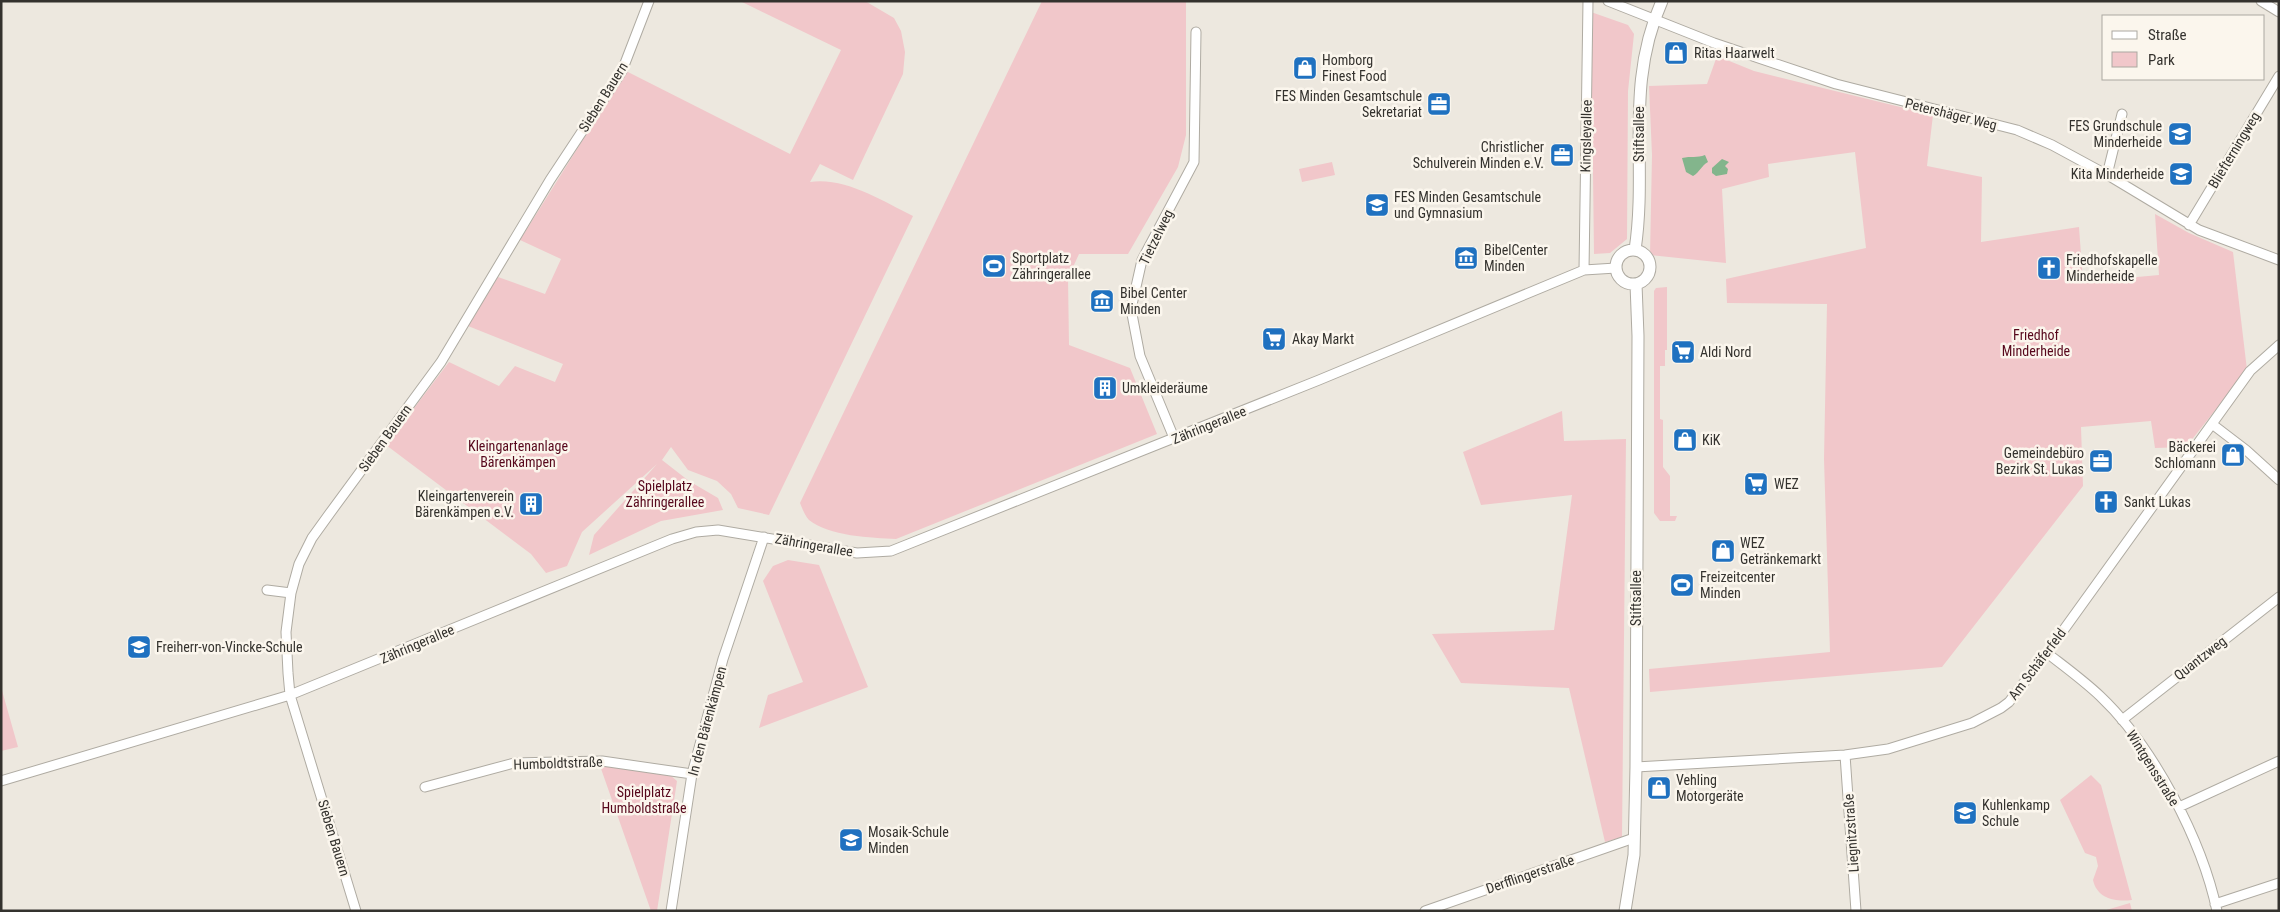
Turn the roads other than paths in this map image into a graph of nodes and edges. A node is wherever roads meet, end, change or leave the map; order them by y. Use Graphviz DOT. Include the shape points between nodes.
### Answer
graph roads {
  1 [pos="649,1"];
  2 [pos="1588,1"];
  3 [pos="1608,1"];
  4 [pos="1662,1"];
  5 [pos="2262,1"];
  6 [pos="2279,12"];
  7 [pos="1654,20"];
  8 [pos="1196,32"];
  9 [pos="2279,76"];
  10 [pos="2122,114"];
  11 [pos="2107,175"];
  12 [pos="2189,225"];
  13 [pos="1635,250"];
  14 [pos="2279,260"];
  15 [pos="1616,268"];
  16 [pos="1584,270"];
  17 [pos="1636,284"];
  18 [pos="2279,345"];
  19 [pos="2212,424"];
  20 [pos="1174,438"];
  21 [pos="2279,480"];
  22 [pos="764,537"];
  23 [pos="267,590"];
  24 [pos="291,593"];
  25 [pos="2279,597"];
  26 [pos="2047,653"];
  27 [pos="290,695"];
  28 [pos="2122,720"];
  29 [pos="1845,755"];
  30 [pos="2279,761"];
  31 [pos="1636,767"];
  32 [pos="692,774"];
  33 [pos="1,781"];
  34 [pos="425,787"];
  35 [pos="2179,807"];
  36 [pos="1634,838"];
  37 [pos="2279,883"];
  38 [pos="2216,907"];
  39 [pos="356,911"];
  40 [pos="670,911"];
  41 [pos="1425,911"];
  42 [pos="1625,911"];
  43 [pos="1856,911"];
  1 -- 24 [label="street, Sieben Bauern" via="622,71 550,180 441,362 312,538 299,564"];
  2 -- 16 [label="street, Kingsleyallee"];
  3 -- 7 [label="street, Petershäger Weg"];
  4 -- 7 [label="main road, Stiftsallee"];
  5 -- 6 [label="street"];
  7 -- 11 [label="street, Petershäger Weg" via="1836,84 2017,130"];
  7 -- 13 [label="main road, Stiftsallee" via="1642,60"];
  8 -- 20 [label="street, Tietzelweg" via="1194,162 1142,260 1131,308 1140,356"];
  9 -- 12 [label="street, Bliefterningweg"];
  10 -- 11 [label="street"];
  11 -- 12 [label="street, Petershäger Weg"];
  12 -- 14 [label="street, Petershäger Weg" via="2218,239"];
  13 -- 15 [label="main road" via="1622,255"];
  13 -- 17 [label="main road" via="1647,259 1649,268 1645,278"];
  15 -- 16 [label="street, Zähringerallee"];
  15 -- 17 [label="main road" via="1622,280"];
  16 -- 20 [label="street, Zähringerallee"];
  17 -- 31 [label="main road, Stiftsallee"];
  18 -- 19 [label="street, Am Schäferfeld" via="2250,371"];
  19 -- 21 [label="street"];
  19 -- 26 [label="street, Am Schäferfeld"];
  20 -- 22 [label="street, Zähringerallee" via="891,551 856,553"];
  22 -- 27 [label="street, Zähringerallee" via="718,530 672,539"];
  22 -- 32 [label="street, In den Bärenkämpen" via="723,659"];
  23 -- 24 [label="street"];
  24 -- 27 [label="street, Sieben Bauern" via="286,632"];
  25 -- 28 [label="street, Quantzweg"];
  26 -- 28 [label="street, Wintgensstraße" via="2077,676"];
  26 -- 29 [label="street, Am Schäferfeld" via="2009,702 1989,716 1906,744"];
  27 -- 33 [label="street, Zähringerallee"];
  27 -- 39 [label="street, Sieben Bauern"];
  28 -- 35 [label="street, Wintgensstraße"];
  29 -- 31 [label="street, Am Schäferfeld"];
  29 -- 43 [label="street, Liegnitzstraße"];
  30 -- 35 [label="street"];
  31 -- 36 [label="main road, Stiftsallee"];
  32 -- 34 [label="street, Humboldtstraße" via="597,760 514,763"];
  32 -- 40 [label="street, In den Bärenkämpen"];
  35 -- 38 [label="street, Wintgensstraße" via="2204,866"];
  36 -- 41 [label="street, Derfflingerstraße"];
  36 -- 42 [label="main road, Stiftsallee"];
  37 -- 38 [label="street"];
}
